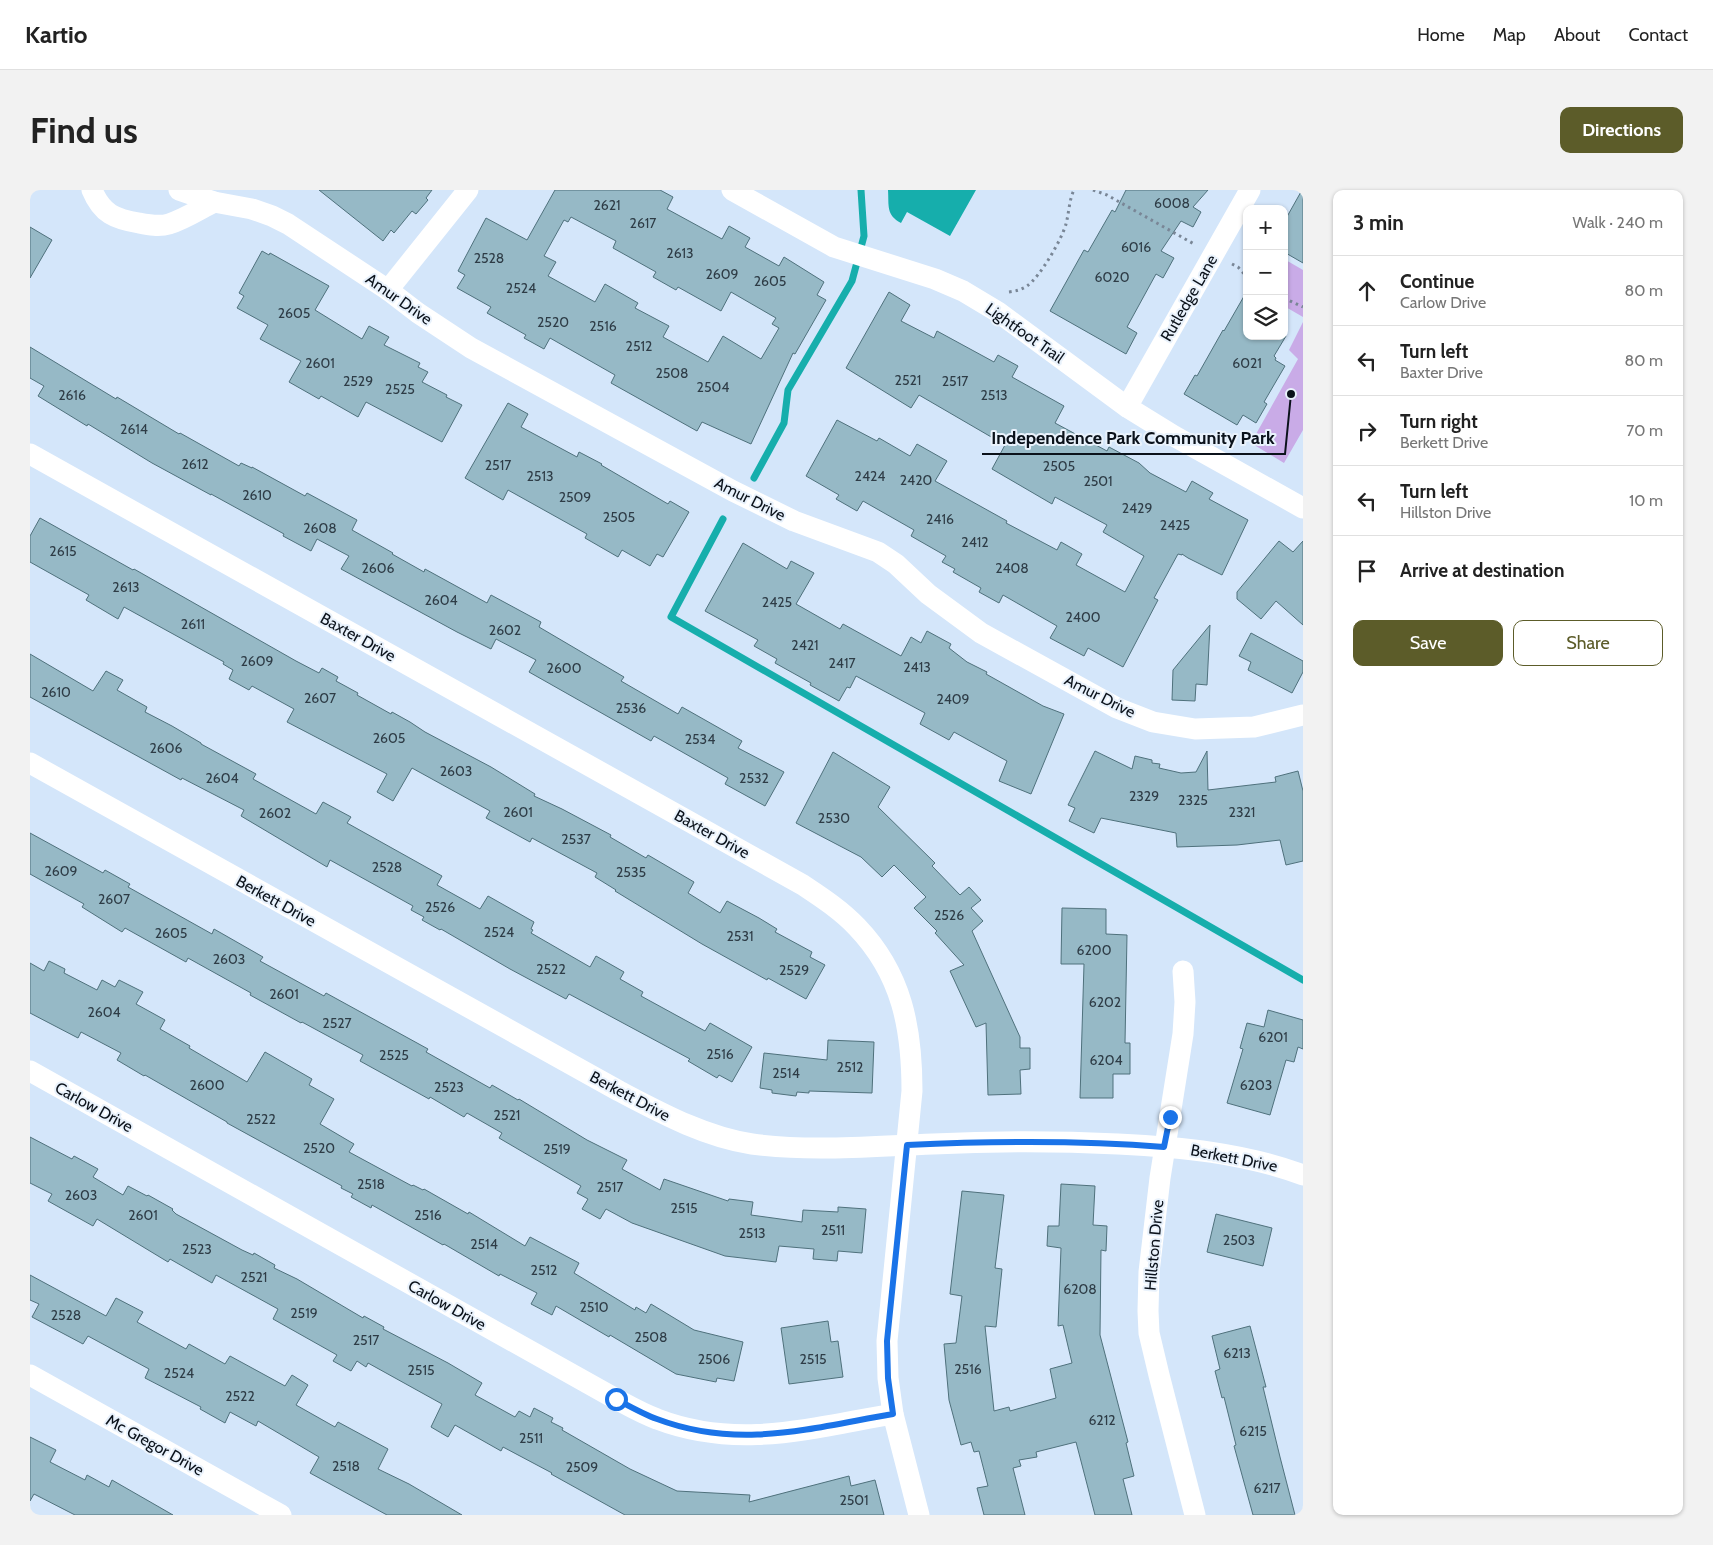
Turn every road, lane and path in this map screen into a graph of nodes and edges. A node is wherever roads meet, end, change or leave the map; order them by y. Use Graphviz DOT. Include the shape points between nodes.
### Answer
graph roads {
  1 [pos="92,190"];
  2 [pos="179,190"];
  3 [pos="468,190"];
  4 [pos="732,190"];
  5 [pos="1074,190"];
  6 [pos="1094,190"];
  7 [pos="1250,190"];
  8 [pos="214,202"];
  9 [pos="1196,245"];
  10 [pos="1231,263"];
  11 [pos="1243,273"];
  12 [pos="388,290"];
  13 [pos="1006,292"];
  14 [pos="1288,300"];
  15 [pos="1303,307"];
  16 [pos="1127,407"];
  17 [pos="30,454"];
  18 [pos="1303,508"];
  19 [pos="1303,714"];
  20 [pos="30,763"];
  21 [pos="1183,971"];
  22 [pos="30,1071"];
  23 [pos="907,1145"];
  24 [pos="1164,1147"];
  25 [pos="1303,1175"];
  26 [pos="30,1375"];
  27 [pos="893,1414"];
  28 [pos="281,1515"];
  29 [pos="920,1515"];
  30 [pos="1195,1515"];
  1 -- 8 [label="street" via="105,210 118,219 154,226 170,224"];
  2 -- 8 [label="street, Amur Drive"];
  3 -- 12 [label="street"];
  4 -- 16 [label="street, Lightfoot Trail" via="834,247 963,291 998,312"];
  5 -- 13 [label="path" via="1061,238 1036,276 1019,291"];
  6 -- 9 [label="path"];
  7 -- 16 [label="street, Rutledge Lane"];
  8 -- 12 [label="street, Amur Drive" via="252,209 288,224"];
  10 -- 11 [label="path"];
  12 -- 19 [label="street, Amur Drive" via="471,348 733,491 794,521 878,552 981,633 1117,708 1154,722 1194,729 1254,727"];
  14 -- 15 [label="path"];
  16 -- 18 [label="street, Lightfoot Trail"];
  17 -- 23 [label="street, Baxter Drive" via="802,885 830,904 878,951 895,982 906,1016 912,1058"];
  20 -- 23 [label="street, Berkett Drive" via="671,1118 750,1143 824,1148"];
  21 -- 24 [label="street, Hillston Drive" via="1182,1034"];
  22 -- 27 [label="street, Carlow Drive" via="656,1419 690,1429 753,1436"];
  23 -- 24 [label="street, Berkett Drive" via="1064,1141"];
  23 -- 27 [label="street, Baxter Drive" via="887,1341"];
  24 -- 25 [label="street, Berkett Drive" via="1248,1158"];
  24 -- 30 [label="street, Hillston Drive" via="1149,1272 1148,1311 1159,1375"];
  26 -- 28 [label="street, Mc Gregor Drive"];
  27 -- 29 [label="street, Baxter Drive"];
}
